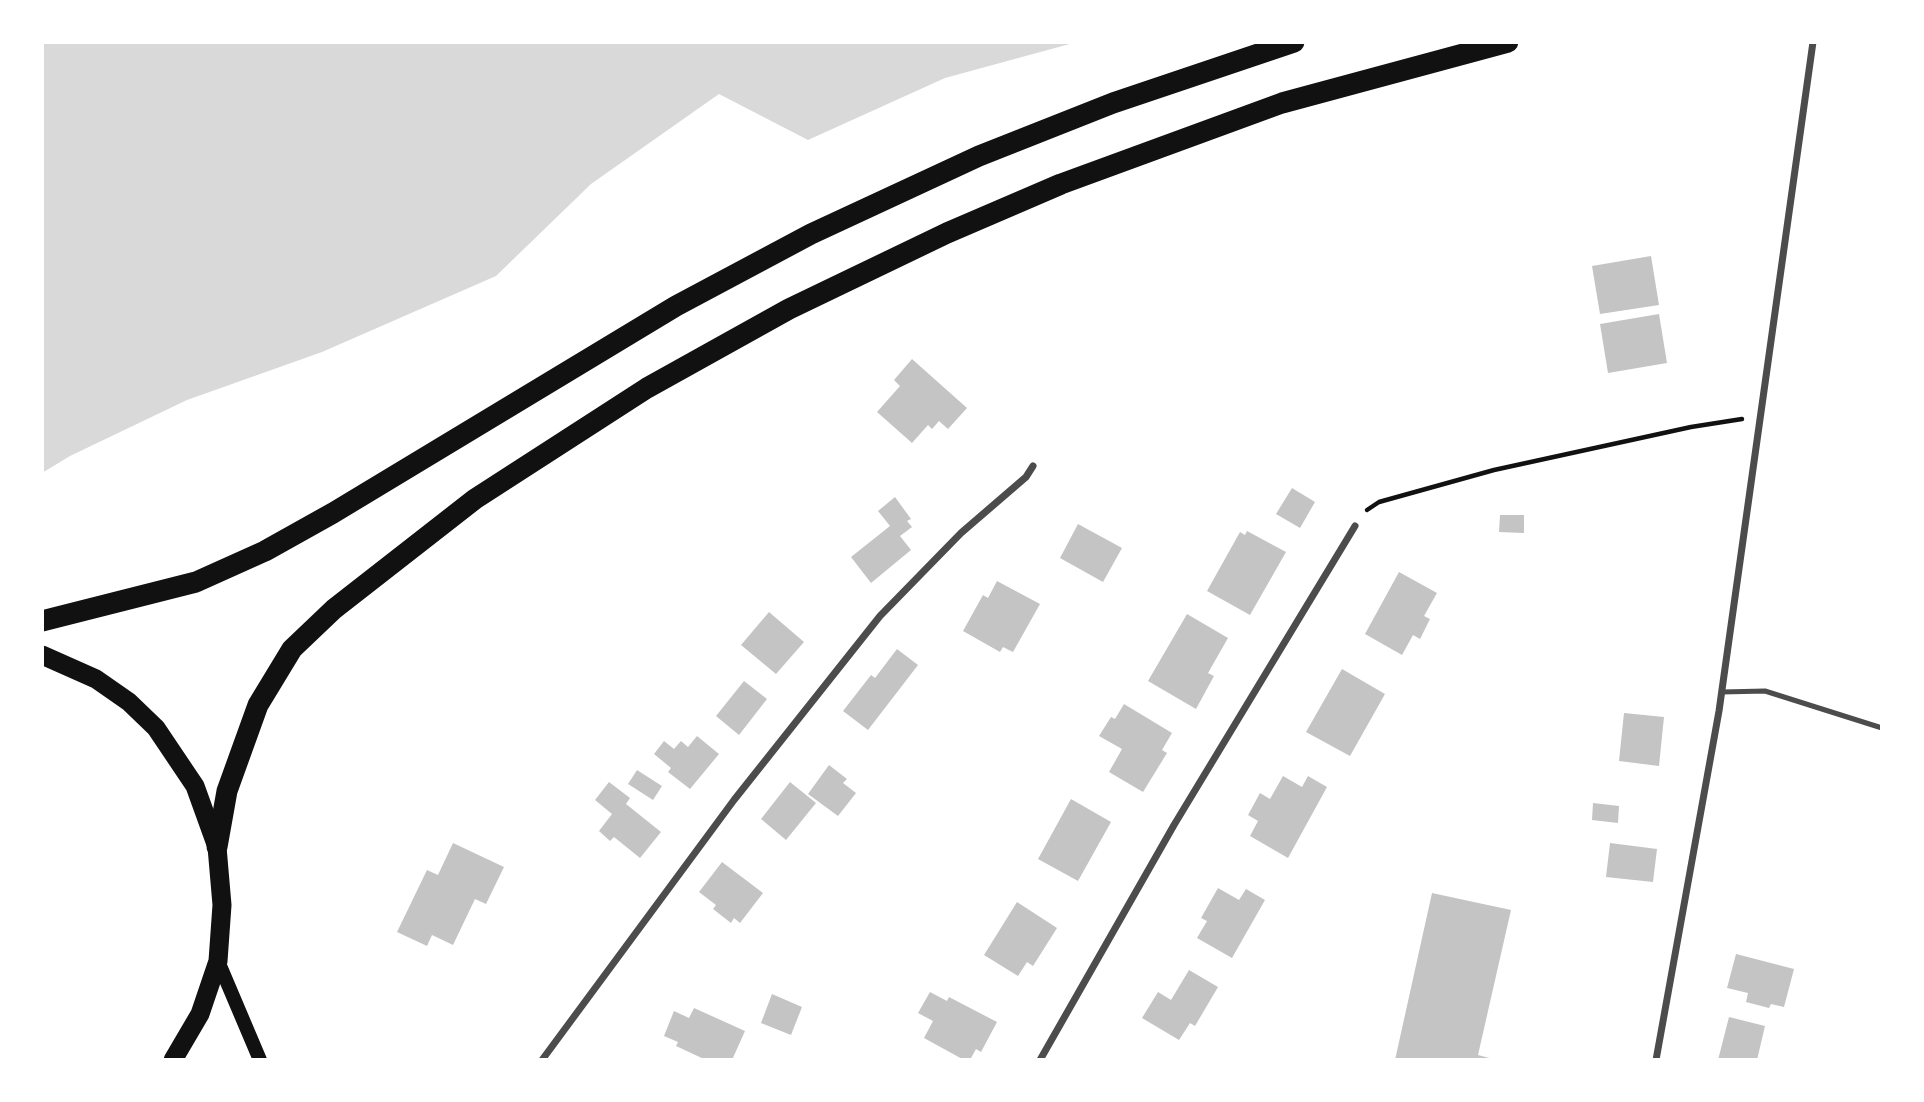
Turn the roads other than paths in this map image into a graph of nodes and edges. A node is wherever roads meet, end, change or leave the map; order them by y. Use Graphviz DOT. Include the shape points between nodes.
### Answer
graph roads {
  1 [pos="1294,42"];
  2 [pos="1508,42"];
  3 [pos="1813,42"];
  4 [pos="1033,467"];
  5 [pos="1355,526"];
  6 [pos="42,621"];
  7 [pos="42,655"];
  8 [pos="1722,692"];
  9 [pos="1882,728"];
  10 [pos="217,847"];
  11 [pos="218,961"];
  12 [pos="173,1060"];
  13 [pos="260,1060"];
  14 [pos="542,1060"];
  15 [pos="1040,1060"];
  16 [pos="1656,1060"];
  1 -- 6 [label="highway" via="1114,103 979,156 811,234 676,306 265,551 196,582"];
  2 -- 10 [label="highway" via="1282,103 1060,184 789,309 612,410 475,499 334,609 292,649 258,705 227,791"];
  3 -- 8 [label="street"];
  4 -- 14 [label="street" via="880,616 734,800"];
  5 -- 15 [label="street" via="1174,825"];
  7 -- 10 [label="highway" via="96,679 156,729 195,786"];
  8 -- 9 [label="lane" via="1765,691"];
  8 -- 16 [label="street"];
  10 -- 11 [label="highway" via="222,905"];
  11 -- 12 [label="highway" via="200,1014"];
  11 -- 13 [label="main road"];
}
